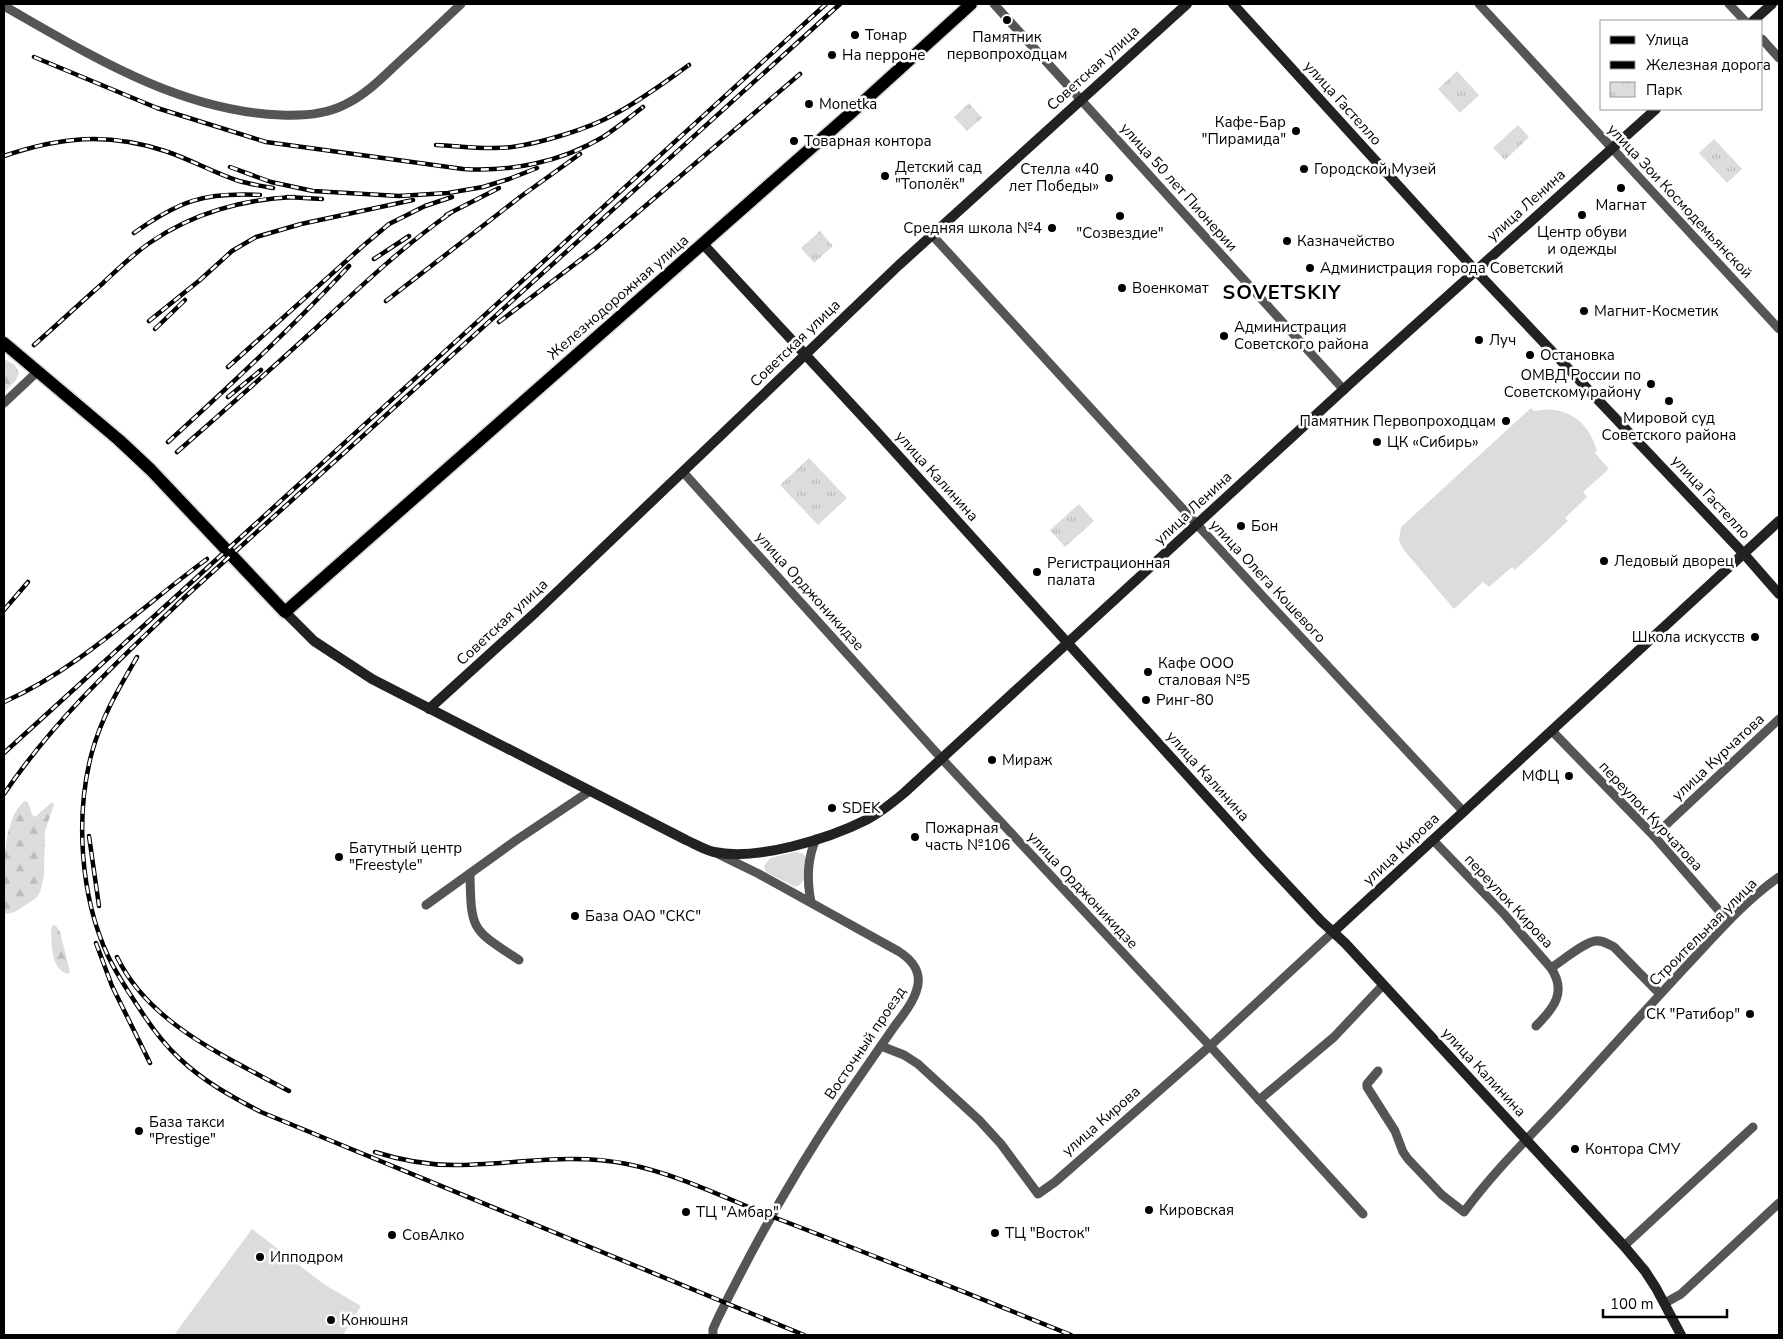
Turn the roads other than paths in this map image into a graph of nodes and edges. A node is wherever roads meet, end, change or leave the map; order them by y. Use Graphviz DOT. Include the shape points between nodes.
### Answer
graph roads {
  1 [pos="461,4"];
  2 [pos="971,4"];
  3 [pos="994,4"];
  4 [pos="1187,4"];
  5 [pos="1233,4"];
  6 [pos="1479,4"];
  7 [pos="1729,4"];
  8 [pos="1772,4"];
  9 [pos="4,6"];
  10 [pos="1744,20"];
  11 [pos="1754,20"];
  12 [pos="1763,41"];
  13 [pos="1779,58"];
  14 [pos="1081,100"];
  15 [pos="1655,110"];
  16 [pos="1612,148"];
  17 [pos="932,235"];
  18 [pos="703,244"];
  19 [pos="1475,270"];
  20 [pos="1779,329"];
  21 [pos="4,343"];
  22 [pos="805,354"];
  23 [pos="37,372"];
  24 [pos="1344,390"];
  25 [pos="4,403"];
  26 [pos="683,472"];
  27 [pos="1779,521"];
  28 [pos="1197,524"];
  29 [pos="1744,554"];
  30 [pos="1779,594"];
  31 [pos="284,612"];
  32 [pos="1068,644"];
  33 [pos="429,709"];
  34 [pos="1779,719"];
  35 [pos="1552,731"];
  36 [pos="942,758"];
  37 [pos="590,791"];
  38 [pos="1464,812"];
  39 [pos="1654,836"];
  40 [pos="816,839"];
  41 [pos="1433,840"];
  42 [pos="713,852"];
  43 [pos="470,874"];
  44 [pos="1779,878"];
  45 [pos="811,902"];
  46 [pos="426,905"];
  47 [pos="1728,921"];
  48 [pos="1333,932"];
  49 [pos="519,960"];
  50 [pos="1551,968"];
  51 [pos="1383,985"];
  52 [pos="1660,994"];
  53 [pos="1536,1026"];
  54 [pos="881,1046"];
  55 [pos="1210,1046"];
  56 [pos="1378,1071"];
  57 [pos="1259,1100"];
  58 [pos="1753,1127"];
  59 [pos="1526,1140"];
  60 [pos="1779,1203"];
  61 [pos="1363,1214"];
  62 [pos="1624,1246"];
  63 [pos="1665,1303"];
  64 [pos="713,1335"];
  65 [pos="1681,1335"];
  1 -- 9 [label="street" via="355,99 329,111 288,115 216,106 165,89 123,71"];
  2 -- 18 [label="main road, Железнодорожная улица"];
  3 -- 14 [label="street, улица 50 лет Пионерии"];
  4 -- 14 [label="street, Советская улица"];
  5 -- 19 [label="street, улица Гастелло"];
  6 -- 16 [label="street, улица Зои Космодемьянской"];
  7 -- 10 [label="street"];
  8 -- 11 [label="street"];
  12 -- 13 [label="street"];
  14 -- 17 [label="street, Советская улица"];
  14 -- 24 [label="street, улица 50 лет Пионерии"];
  15 -- 16 [label="street, улица Ленина"];
  16 -- 19 [label="street, улица Ленина"];
  16 -- 20 [label="street, улица Зои Космодемьянской"];
  17 -- 22 [label="street, Советская улица"];
  17 -- 28 [label="street, улица Олега Кошевого"];
  18 -- 22 [label="street, улица Калинина"];
  18 -- 31 [label="main road, Железнодорожная улица"];
  19 -- 24 [label="street, улица Ленина"];
  19 -- 29 [label="street, улица Гастелло"];
  21 -- 23 [label="main road"];
  22 -- 26 [label="street, Советская улица"];
  22 -- 32 [label="street, улица Калинина"];
  23 -- 25 [label="street"];
  23 -- 31 [label="main road" via="151,470"];
  24 -- 28 [label="street, улица Ленина"];
  26 -- 33 [label="street, Советская улица"];
  26 -- 36 [label="street, улица Орджоникидзе"];
  27 -- 29 [label="street, улица Кирова"];
  28 -- 32 [label="street, улица Ленина"];
  28 -- 38 [label="street, улица Олега Кошевого"];
  29 -- 30 [label="street, улица Гастелло"];
  29 -- 35 [label="street, улица Кирова"];
  31 -- 33 [label="street, улица Ленина" via="324,649"];
  32 -- 36 [label="street, улица Ленина"];
  32 -- 48 [label="street, улица Калинина"];
  33 -- 37 [label="street, улица Ленина"];
  34 -- 39 [label="street, улица Курчатова"];
  35 -- 38 [label="street, улица Кирова"];
  35 -- 39 [label="street, переулок Курчатова"];
  36 -- 40 [label="street, улица Ленина" via="876,815"];
  36 -- 55 [label="street, улица Орджоникидзе"];
  37 -- 42 [label="street, улица Ленина"];
  37 -- 43 [label="street"];
  38 -- 41 [label="street, улица Кирова"];
  39 -- 47 [label="street, переулок Курчатова"];
  40 -- 42 [label="street, улица Ленина" via="757,853"];
  40 -- 45 [label="street" via="808,882"];
  41 -- 48 [label="street, улица Кирова"];
  41 -- 50 [label="street, переулок Кирова"];
  42 -- 45 [label="street, Восточный проезд"];
  43 -- 46 [label="street"];
  43 -- 49 [label="street" via="471,915 477,928 484,937"];
  44 -- 47 [label="street, Строительная улица" via="1750,899"];
  45 -- 54 [label="street, Восточный проезд" via="898,951 915,968 919,982 916,992"];
  47 -- 52 [label="street, Строительная улица"];
  48 -- 51 [label="street, улица Калинина"];
  48 -- 55 [label="street, улица Кирова"];
  50 -- 52 [label="street, переулок Кирова" via="1588,944 1606,942"];
  50 -- 53 [label="street" via="1559,983 1559,993"];
  51 -- 57 [label="street" via="1334,1037"];
  51 -- 59 [label="street, улица Калинина"];
  52 -- 59 [label="street, Строительная улица"];
  54 -- 55 [label="street, улица Кирова" via="918,1064 979,1120 1038,1194"];
  54 -- 64 [label="street, Восточный проезд" via="808,1154 771,1216 723,1308"];
  55 -- 57 [label="street, улица Орджоникидзе"];
  56 -- 59 [label="street, Строительная улица" via="1367,1087 1395,1131 1403,1152 1442,1195 1464,1212 1483,1186"];
  57 -- 61 [label="street, улица Орджоникидзе"];
  58 -- 62 [label="street"];
  59 -- 62 [label="street, улица Калинина"];
  60 -- 63 [label="street" via="1681,1294"];
  62 -- 63 [label="street, улица Калинина"];
  63 -- 65 [label="street, улица Калинина"];
}
